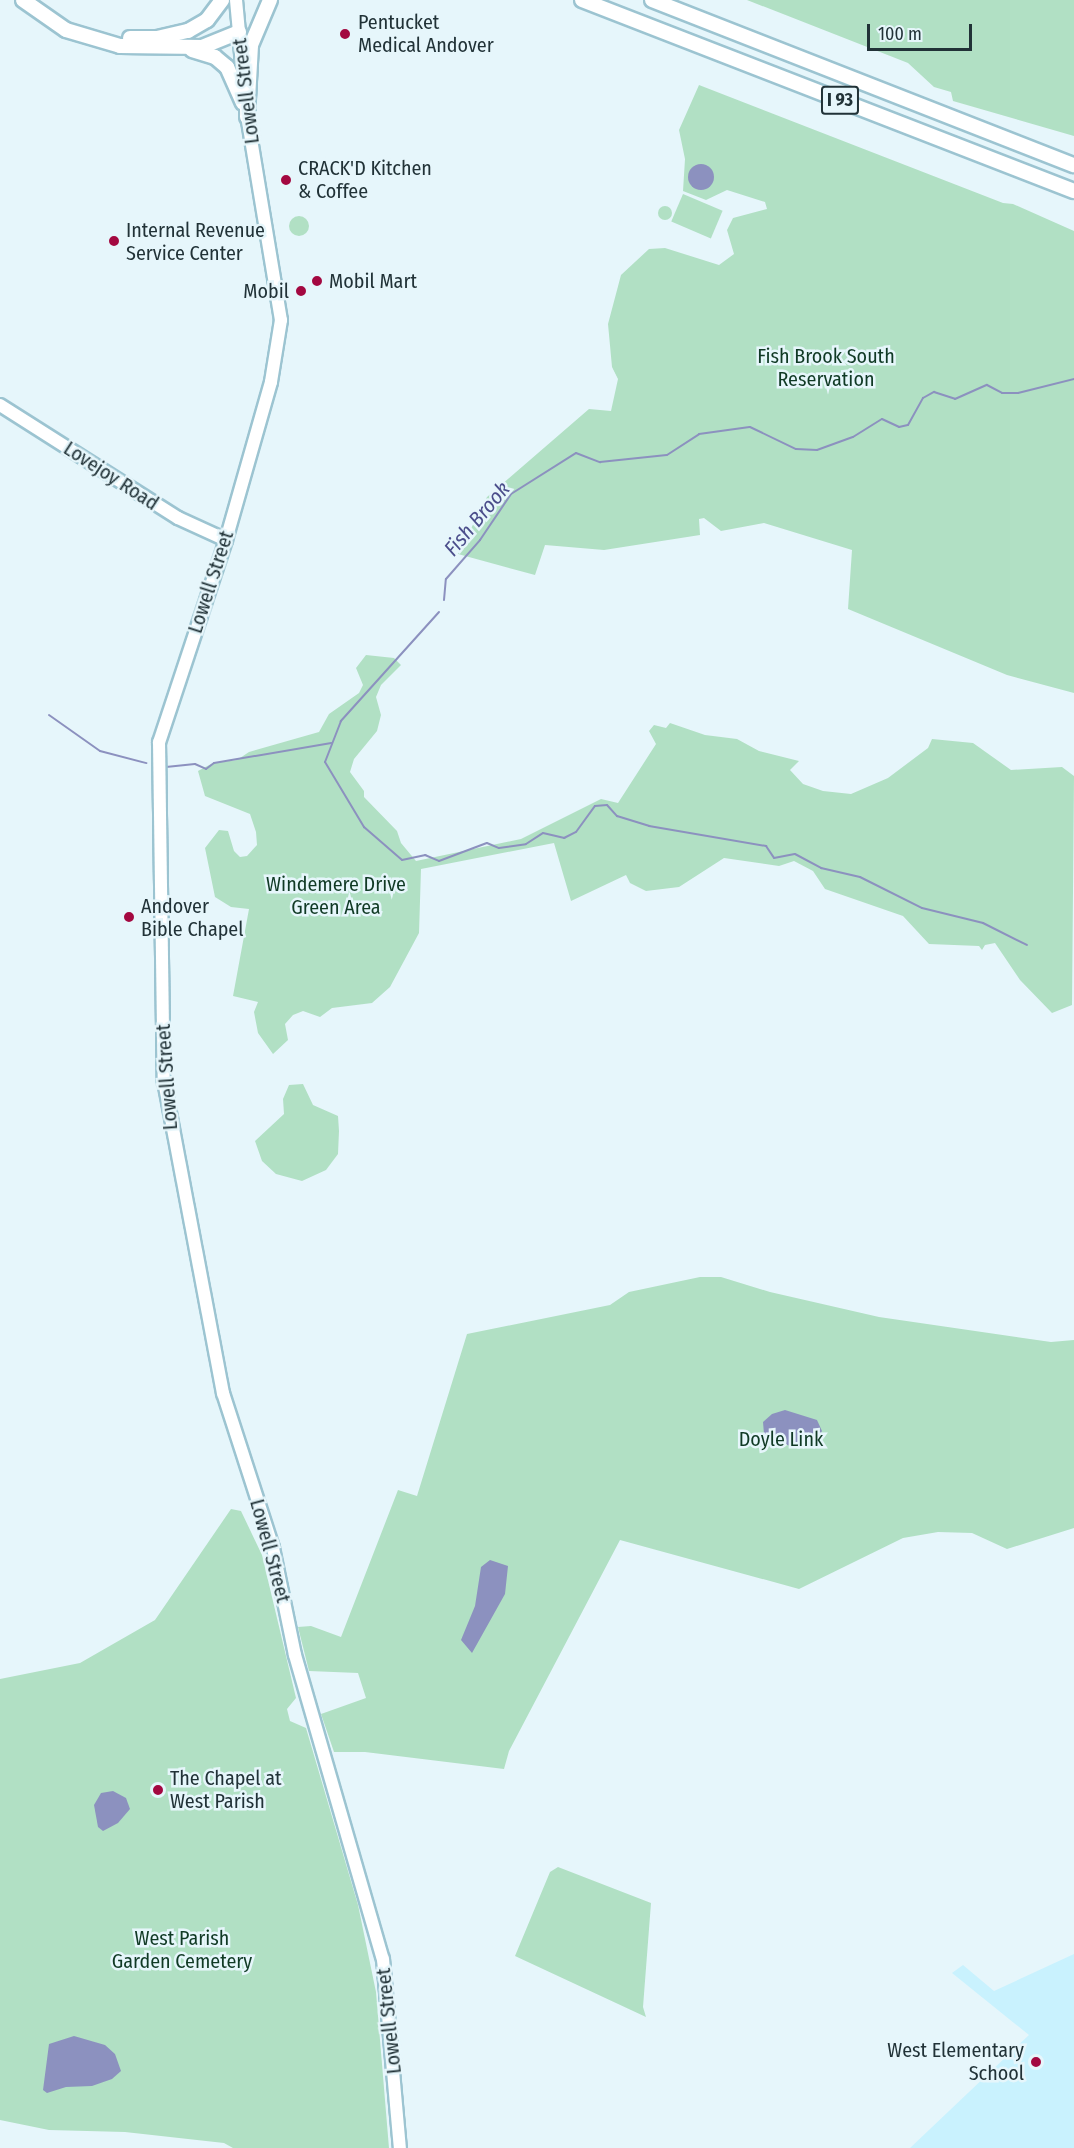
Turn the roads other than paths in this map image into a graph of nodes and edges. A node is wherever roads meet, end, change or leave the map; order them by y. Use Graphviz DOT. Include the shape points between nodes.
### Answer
graph roads {
  1 [pos="23,0"];
  2 [pos="36,0"];
  3 [pos="222,0"];
  4 [pos="236,0"];
  5 [pos="270,0"];
  6 [pos="567,0"];
  7 [pos="582,0"];
  8 [pos="652,0"];
  9 [pos="605,9"];
  10 [pos="239,32"];
  11 [pos="185,48"];
  12 [pos="247,117"];
  13 [pos="1074,165"];
  14 [pos="1074,191"];
  15 [pos="0,405"];
  16 [pos="226,540"];
  17 [pos="400,2148"];
  1 -- 11 [label="highway" via="59,27 94,41 128,47"];
  2 -- 3 [label="highway" via="87,30 139,39 188,31 207,20"];
  4 -- 10 [label="main road, Lowell Street"];
  5 -- 12 [label="highway" via="251,45"];
  6 -- 9 [label="highway"];
  7 -- 9 [label="highway, I 93"];
  8 -- 13 [label="highway, I 93"];
  9 -- 14 [label="highway, I 93"];
  10 -- 11 [label="highway" via="216,43"];
  10 -- 12 [label="main road, Lowell Street"];
  11 -- 12 [label="highway" via="208,54 227,67 237,82"];
  12 -- 16 [label="main road, Lowell Street" via="281,320 271,382"];
  15 -- 16 [label="main road, Lovejoy Road" via="178,518"];
  16 -- 17 [label="main road, Lowell Street" via="162,727 157,759 165,1099 222,1393 273,1548 295,1655 383,1959"];
}
